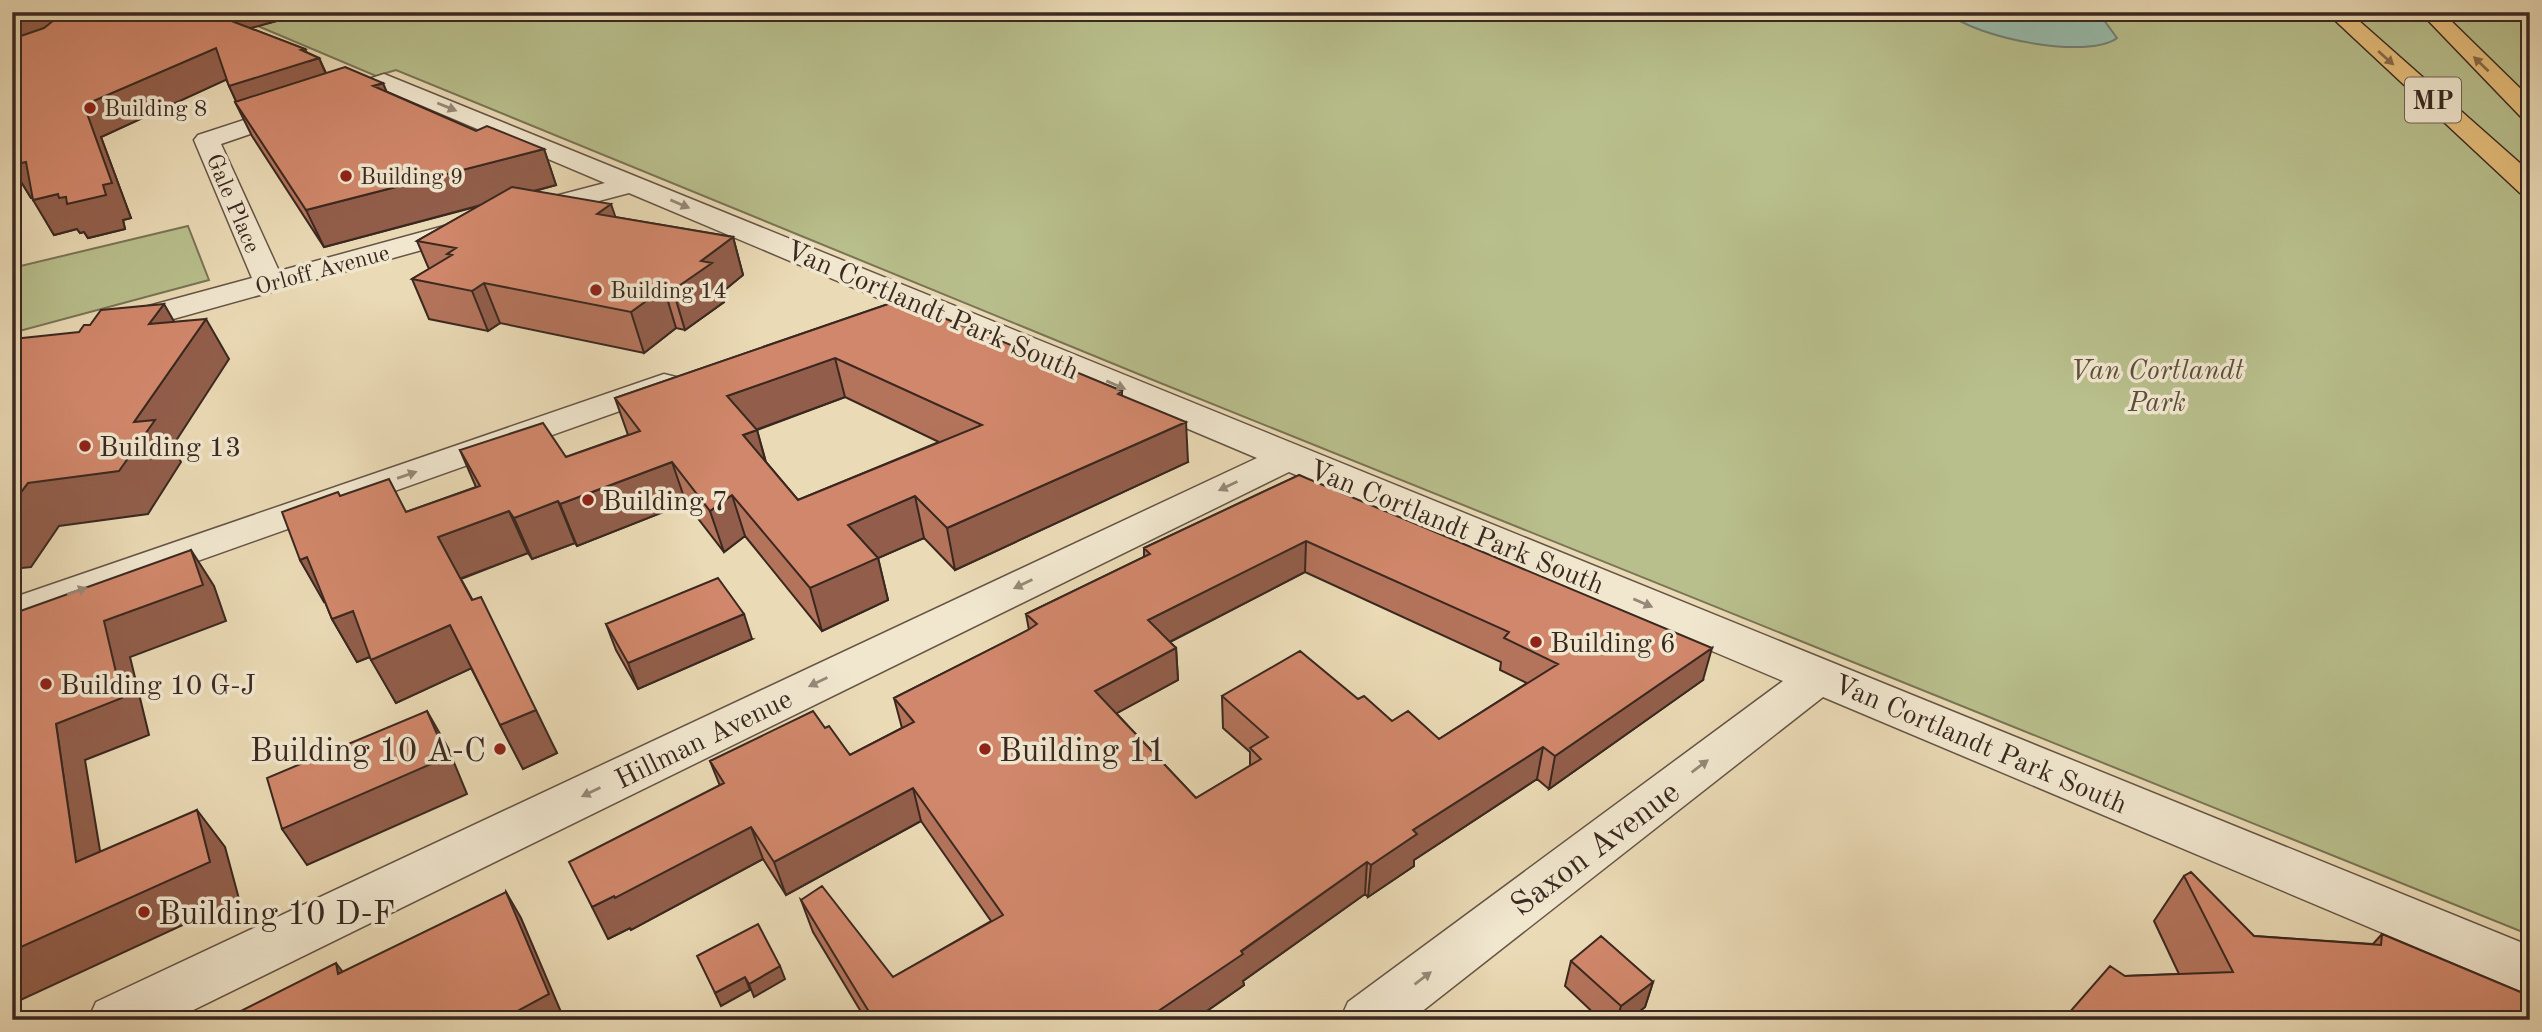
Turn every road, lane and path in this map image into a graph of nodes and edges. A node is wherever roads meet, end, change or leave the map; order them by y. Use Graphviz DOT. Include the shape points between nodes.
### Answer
graph roads {
  1 [pos="2336,12"];
  2 [pos="2430,12"];
  3 [pos="384,81"];
  4 [pos="2530,112"];
  5 [pos="632,184"];
  6 [pos="2530,187"];
  7 [pos="269,283"];
  8 [pos="910,299"];
  9 [pos="864,314"];
  10 [pos="93,331"];
  11 [pos="695,373"];
  12 [pos="1290,457"];
  13 [pos="12,613"];
  14 [pos="1821,677"];
  15 [pos="2530,971"];
  16 [pos="116,1020"];
  17 [pos="1368,1020"];
  1 -- 6 [label="highway, MP, one-way"];
  4 -- 2 [label="highway, MP, one-way"];
  3 -- 5 [label="street, Van Cortlandt Park South, one-way"];
  3 -- 7 [label="street, Gale Place" via="207,140"];
  5 -- 7 [label="street, Orloff Avenue"];
  5 -- 8 [label="street, Van Cortlandt Park South, one-way"];
  7 -- 10 [label="street, Orloff Avenue"];
  8 -- 9 [label="street"];
  8 -- 12 [label="street, Van Cortlandt Park South, one-way"];
  13 -- 11 [label="street, one-way"];
  12 -- 14 [label="street, Van Cortlandt Park South, one-way"];
  12 -- 16 [label="street, Hillman Avenue, one-way"];
  14 -- 15 [label="street, Van Cortlandt Park South"];
  17 -- 14 [label="street, Saxon Avenue, one-way"];
}
